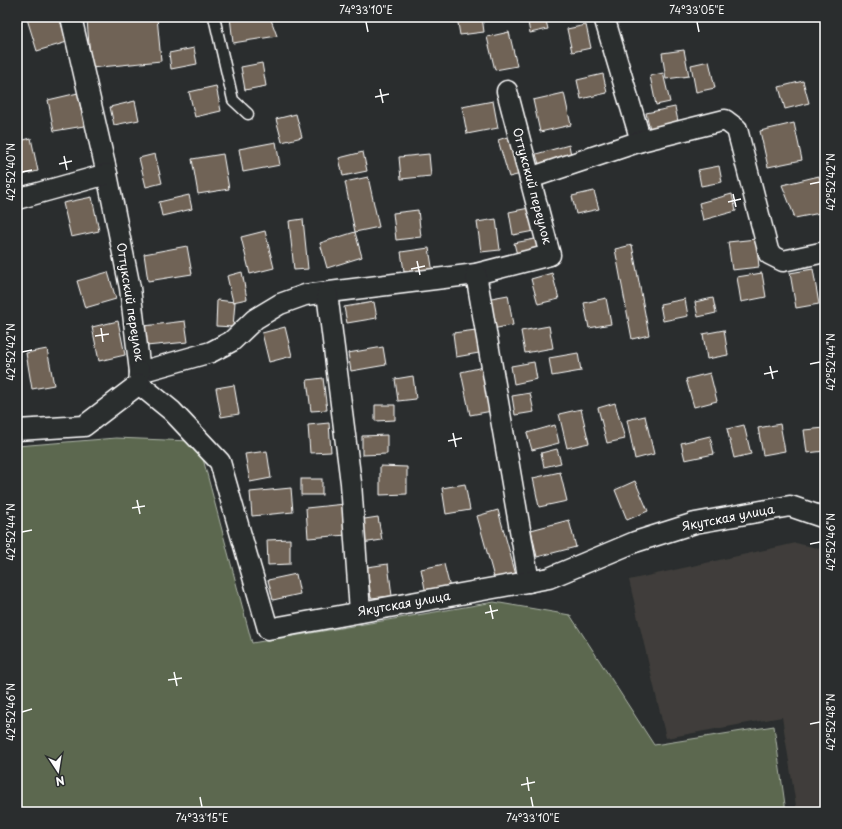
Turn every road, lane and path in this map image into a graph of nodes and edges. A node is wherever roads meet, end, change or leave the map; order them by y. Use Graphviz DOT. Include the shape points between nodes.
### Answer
graph roads {
  1 [pos="71,17"];
  2 [pos="214,17"];
  3 [pos="604,17"];
  4 [pos="507,90"];
  5 [pos="248,114"];
  6 [pos="641,141"];
  7 [pos="108,174"];
  8 [pos="530,178"];
  9 [pos="17,199"];
  10 [pos="825,252"];
  11 [pos="476,274"];
  12 [pos="327,293"];
  13 [pos="140,378"];
  14 [pos="17,430"];
  15 [pos="825,518"];
  16 [pos="530,582"];
  17 [pos="360,612"];
  1 -- 7 [label="street, Оттукский переулок"];
  2 -- 5 [label="lane" via="232,100"];
  3 -- 6 [label="street"];
  4 -- 8 [label="street, Оттукский переулок"];
  6 -- 8 [label="street"];
  6 -- 10 [label="street" via="725,120 737,129 769,254 783,261"];
  7 -- 9 [label="street"];
  7 -- 13 [label="street, Оттукский переулок" via="130,288"];
  8 -- 11 [label="street, Оттукский переулок" via="550,255"];
  11 -- 12 [label="street, Оттукский переулок"];
  11 -- 16 [label="street"];
  12 -- 13 [label="street, Оттукский переулок" via="305,295 280,304 255,319 232,341 211,352"];
  12 -- 17 [label="street" via="351,483"];
  13 -- 14 [label="street" via="84,426"];
  13 -- 17 [label="street, Якутская улица" via="220,462 268,629"];
  15 -- 16 [label="street, Якутская улица" via="790,506 695,523 635,542 549,578"];
  16 -- 17 [label="street, Якутская улица"];
}
